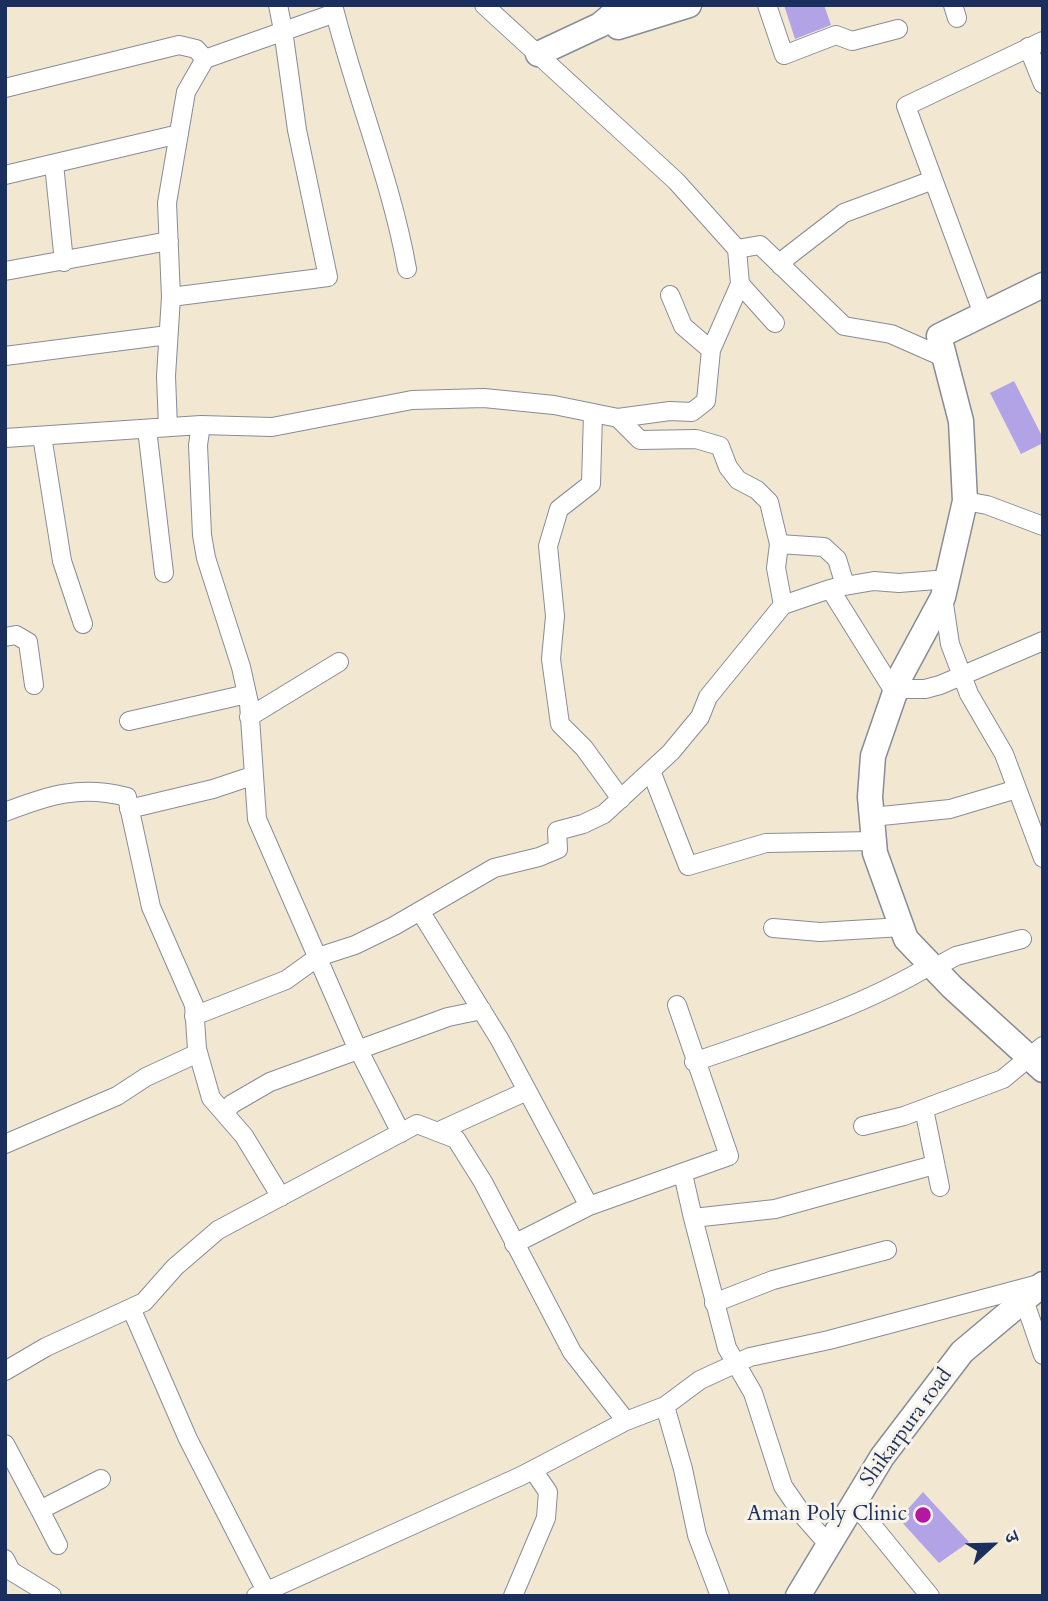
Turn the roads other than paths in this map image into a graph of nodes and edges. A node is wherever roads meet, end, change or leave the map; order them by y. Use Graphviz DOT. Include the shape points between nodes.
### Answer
graph roads {
  1 [pos="278,5"];
  2 [pos="484,5"];
  3 [pos="637,5"];
  4 [pos="689,5"];
  5 [pos="767,5"];
  6 [pos="334,9"];
  7 [pos="600,25"];
  8 [pos="898,29"];
  9 [pos="283,30"];
  10 [pos="1035,44"];
  11 [pos="538,54"];
  12 [pos="205,59"];
  13 [pos="1043,84"];
  14 [pos="5,88"];
  15 [pos="179,134"];
  16 [pos="54,164"];
  17 [pos="5,175"];
  18 [pos="933,180"];
  19 [pos="169,241"];
  20 [pos="737,249"];
  21 [pos="64,262"];
  22 [pos="781,266"];
  23 [pos="407,269"];
  24 [pos="5,271"];
  25 [pos="740,284"];
  26 [pos="1043,285"];
  27 [pos="670,295"];
  28 [pos="171,297"];
  29 [pos="983,314"];
  30 [pos="775,323"];
  31 [pos="169,335"];
  32 [pos="711,351"];
  33 [pos="5,356"];
  34 [pos="943,356"];
  35 [pos="593,413"];
  36 [pos="618,418"];
  37 [pos="201,425"];
  38 [pos="168,427"];
  39 [pos="147,429"];
  40 [pos="42,436"];
  41 [pos="5,438"];
  42 [pos="965,501"];
  43 [pos="1043,526"];
  44 [pos="779,544"];
  45 [pos="164,573"];
  46 [pos="837,587"];
  47 [pos="946,588"];
  48 [pos="783,605"];
  49 [pos="83,624"];
  50 [pos="5,637"];
  51 [pos="1043,641"];
  52 [pos="339,662"];
  53 [pos="961,673"];
  54 [pos="34,685"];
  55 [pos="896,691"];
  56 [pos="247,694"];
  57 [pos="249,717"];
  58 [pos="129,721"];
  59 [pos="652,771"];
  60 [pos="252,776"];
  61 [pos="1017,789"];
  62 [pos="621,799"];
  63 [pos="129,809"];
  64 [pos="5,812"];
  65 [pos="873,829"];
  66 [pos="1043,858"];
  67 [pos="420,911"];
  68 [pos="902,927"];
  69 [pos="773,928"];
  70 [pos="1022,939"];
  71 [pos="318,957"];
  72 [pos="933,967"];
  73 [pos="677,1005"];
  74 [pos="482,1010"];
  75 [pos="194,1016"];
  76 [pos="358,1047"];
  77 [pos="198,1053"];
  78 [pos="1038,1058"];
  79 [pos="694,1062"];
  80 [pos="527,1091"];
  81 [pos="924,1109"];
  82 [pos="224,1113"];
  83 [pos="863,1126"];
  84 [pos="401,1132"];
  85 [pos="437,1132"];
  86 [pos="5,1144"];
  87 [pos="933,1165"];
  88 [pos="683,1174"];
  89 [pos="940,1187"];
  90 [pos="281,1197"];
  91 [pos="589,1206"];
  92 [pos="693,1218"];
  93 [pos="514,1244"];
  94 [pos="887,1250"];
  95 [pos="1037,1289"];
  96 [pos="714,1303"];
  97 [pos="131,1308"];
  98 [pos="1043,1355"];
  99 [pos="737,1364"];
  100 [pos="5,1371"];
  101 [pos="665,1406"];
  102 [pos="626,1421"];
  103 [pos="5,1444"];
  104 [pos="533,1470"];
  105 [pos="101,1479"];
  106 [pos="854,1503"];
  107 [pos="40,1510"];
  108 [pos="58,1545"];
  109 [pos="829,1545"];
  110 [pos="5,1559"];
  111 [pos="261,1594"];
  112 [pos="52,1596"];
  113 [pos="513,1596"];
  114 [pos="720,1596"];
  115 [pos="798,1596"];
  116 [pos="929,1596"];
  1 -- 9 [label="street"];
  2 -- 11 [label="street"];
  3 -- 7 [label="street"];
  4 -- 7 [label="street" via="614,28"];
  5 -- 8 [label="street" via="784,55 836,35 852,41"];
  6 -- 9 [label="street"];
  6 -- 23 [label="street" via="398,222"];
  7 -- 11 [label="street"];
  9 -- 12 [label="street"];
  9 -- 28 [label="street" via="297,130 328,277"];
  10 -- 13 [label="street"];
  10 -- 18 [label="street" via="906,106"];
  11 -- 20 [label="street" via="676,181"];
  12 -- 14 [label="street" via="196,49 179,45"];
  12 -- 15 [label="street" via="186,92"];
  15 -- 16 [label="street"];
  15 -- 19 [label="street" via="167,202"];
  16 -- 17 [label="street"];
  16 -- 21 [label="street"];
  18 -- 22 [label="street" via="844,213"];
  18 -- 29 [label="street"];
  19 -- 21 [label="street"];
  19 -- 28 [label="street"];
  20 -- 22 [label="street" via="760,245"];
  20 -- 25 [label="street"];
  21 -- 24 [label="street"];
  22 -- 34 [label="street" via="844,326 891,334"];
  25 -- 30 [label="street"];
  25 -- 32 [label="street"];
  26 -- 29 [label="street"];
  27 -- 32 [label="street" via="683,326"];
  28 -- 31 [label="street"];
  29 -- 34 [label="street" via="939,336"];
  31 -- 33 [label="street"];
  31 -- 38 [label="street"];
  32 -- 36 [label="street" via="706,401 692,412"];
  34 -- 42 [label="street" via="961,421"];
  35 -- 36 [label="street"];
  35 -- 37 [label="street" via="484,398 412,400 272,427"];
  35 -- 62 [label="street" via="591,484 559,509 548,546 555,616 551,659 560,724"];
  36 -- 44 [label="street" via="640,440 696,439 720,446 738,480 769,502"];
  37 -- 38 [label="street"];
  37 -- 56 [label="street" via="198,445 206,558"];
  38 -- 39 [label="street"];
  39 -- 40 [label="street"];
  39 -- 45 [label="street"];
  40 -- 41 [label="street"];
  40 -- 49 [label="street" via="62,561"];
  42 -- 43 [label="street"];
  42 -- 47 [label="street"];
  44 -- 46 [label="street" via="824,547 837,559"];
  44 -- 48 [label="street" via="776,568"];
  46 -- 47 [label="street" via="874,581"];
  46 -- 48 [label="street"];
  46 -- 55 [label="street"];
  47 -- 53 [label="street" via="950,644"];
  47 -- 55 [label="street"];
  48 -- 59 [label="street" via="708,697 700,717"];
  50 -- 54 [label="street" via="16,635 28,642"];
  51 -- 53 [label="street"];
  52 -- 57 [label="street"];
  53 -- 55 [label="street" via="925,689"];
  53 -- 61 [label="street" via="1004,754"];
  55 -- 65 [label="street" via="873,756"];
  56 -- 57 [label="street"];
  56 -- 58 [label="street"];
  57 -- 60 [label="street"];
  59 -- 62 [label="street"];
  59 -- 65 [label="street" via="688,866 766,843"];
  60 -- 63 [label="street"];
  60 -- 71 [label="street" via="257,819"];
  61 -- 65 [label="street"];
  61 -- 66 [label="street"];
  62 -- 67 [label="street" via="593,819 557,831 558,849 494,868"];
  63 -- 64 [label="street" via="127,797 98,789 55,794"];
  63 -- 75 [label="street" via="151,908 194,1005"];
  65 -- 68 [label="street" via="875,853"];
  67 -- 71 [label="street" via="355,945"];
  67 -- 74 [label="street"];
  68 -- 69 [label="street" via="820,932"];
  68 -- 72 [label="street" via="906,939"];
  70 -- 72 [label="street" via="1001,953 956,956"];
  71 -- 75 [label="street" via="286,980"];
  71 -- 76 [label="street"];
  72 -- 78 [label="street"];
  72 -- 79 [label="street" via="831,1014"];
  73 -- 79 [label="street"];
  74 -- 76 [label="street"];
  74 -- 80 [label="street"];
  75 -- 77 [label="street"];
  76 -- 82 [label="street" via="270,1082"];
  76 -- 84 [label="street"];
  77 -- 82 [label="street" via="211,1098"];
  77 -- 86 [label="street" via="117,1096"];
  78 -- 81 [label="street" via="1003,1079"];
  79 -- 88 [label="street" via="729,1156"];
  80 -- 85 [label="street"];
  80 -- 91 [label="street"];
  81 -- 83 [label="street"];
  81 -- 87 [label="street"];
  82 -- 90 [label="street" via="244,1136"];
  84 -- 85 [label="street" via="417,1124"];
  84 -- 90 [label="street"];
  85 -- 93 [label="street" via="456,1139"];
  87 -- 89 [label="street"];
  87 -- 92 [label="street" via="775,1209"];
  88 -- 91 [label="street"];
  88 -- 92 [label="street"];
  90 -- 97 [label="street" via="218,1230 144,1302"];
  91 -- 93 [label="street"];
  92 -- 96 [label="street"];
  93 -- 102 [label="street" via="572,1352"];
  94 -- 96 [label="street" via="772,1280"];
  95 -- 98 [label="street"];
  95 -- 99 [label="street" via="750,1357"];
  95 -- 106 [label="street, Shikarpura road" via="962,1352 882,1457"];
  96 -- 99 [label="street" via="727,1348"];
  97 -- 100 [label="street"];
  97 -- 111 [label="street"];
  99 -- 101 [label="street" via="700,1380"];
  99 -- 109 [label="street" via="753,1393 783,1486"];
  101 -- 102 [label="street"];
  101 -- 114 [label="street" via="696,1535"];
  102 -- 104 [label="street"];
  103 -- 107 [label="street"];
  104 -- 111 [label="street"];
  104 -- 113 [label="street" via="548,1492 547,1518"];
  105 -- 107 [label="street"];
  106 -- 109 [label="street, Shikarpura road"];
  106 -- 116 [label="street"];
  107 -- 108 [label="street"];
  109 -- 115 [label="street, Shikarpura road"];
  110 -- 112 [label="street" via="11,1571"];
}
